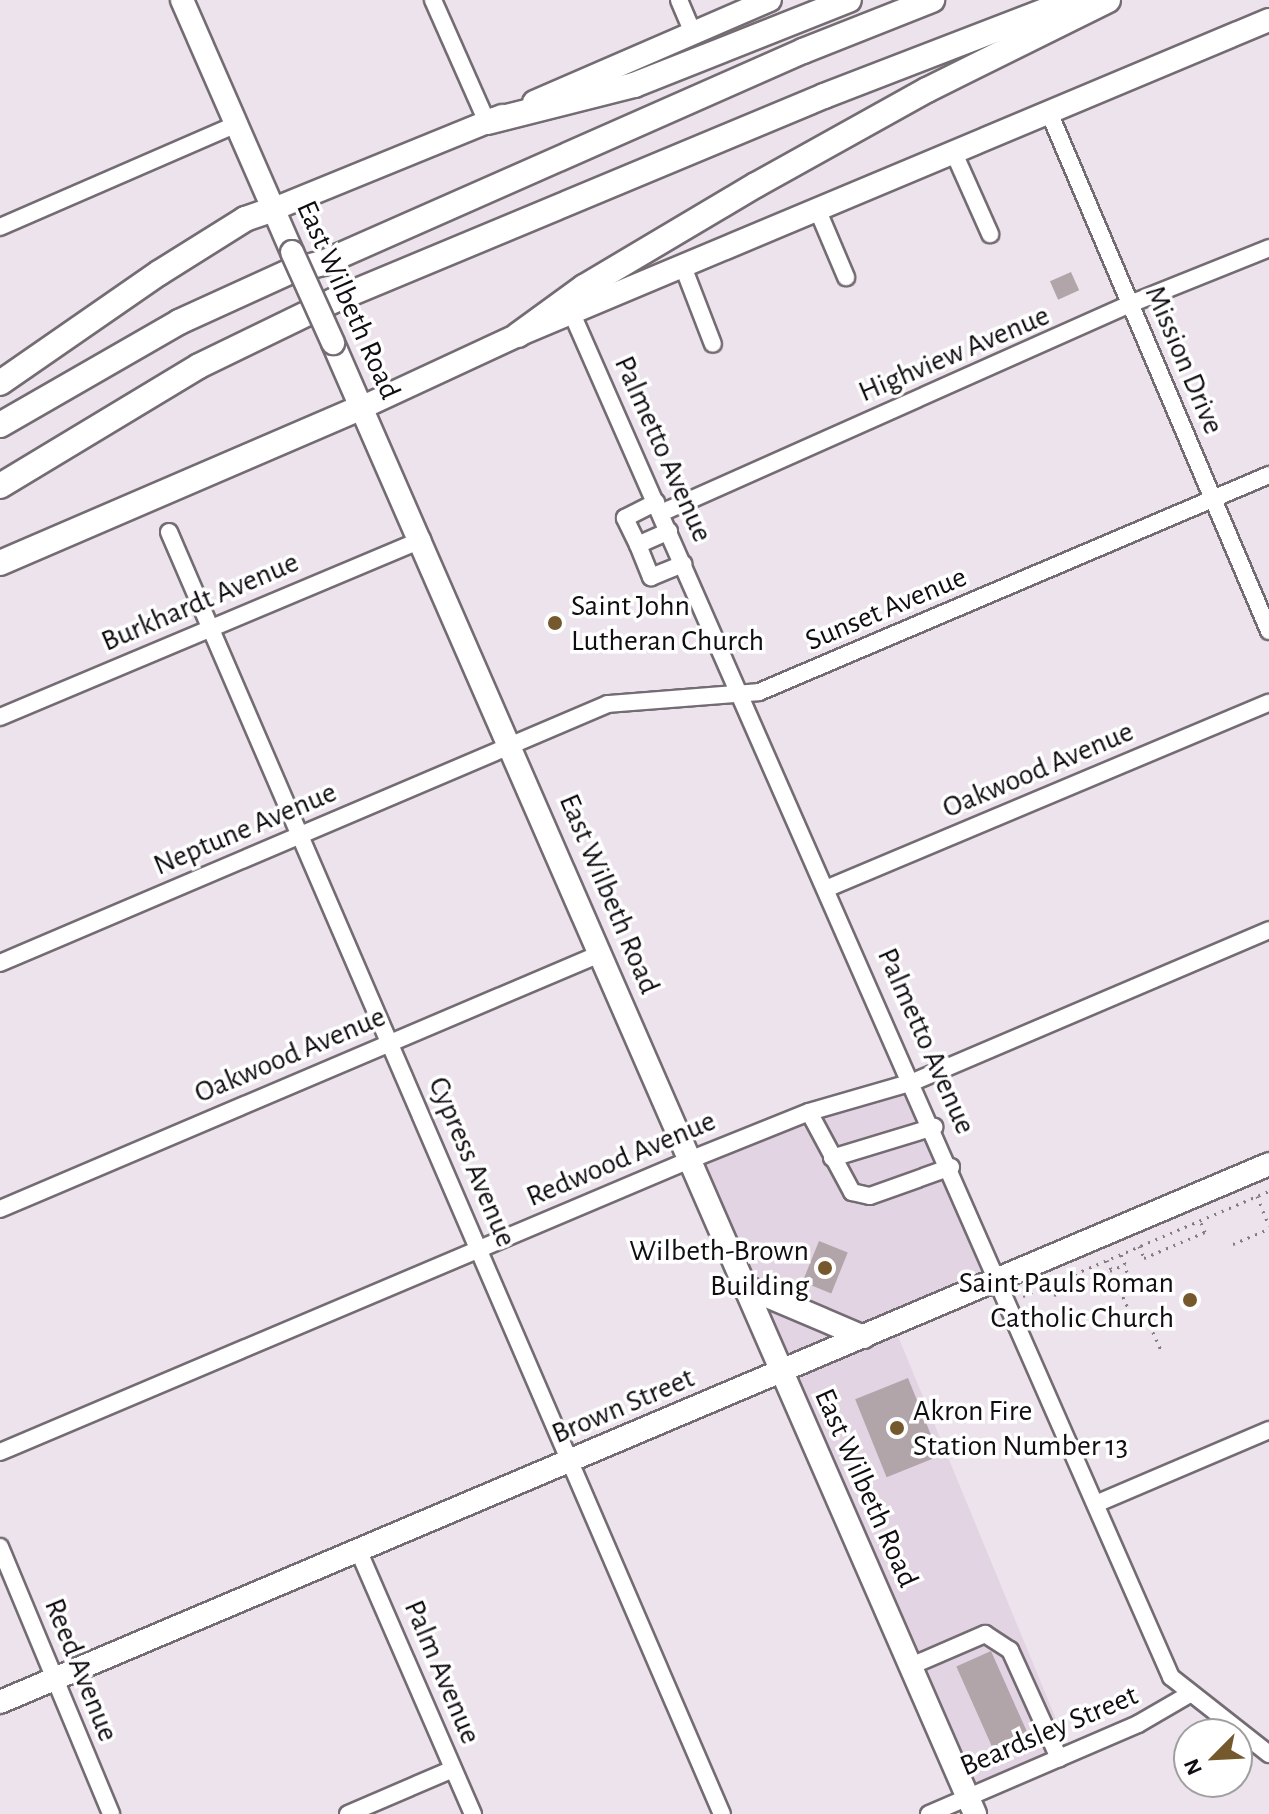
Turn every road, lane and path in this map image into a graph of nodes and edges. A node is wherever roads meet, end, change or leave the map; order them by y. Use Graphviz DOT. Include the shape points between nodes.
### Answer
graph roads {
  1 [pos="182,0"];
  2 [pos="433,0"];
  3 [pos="679,0"];
  4 [pos="770,0"];
  5 [pos="849,0"];
  6 [pos="932,0"];
  7 [pos="1073,0"];
  8 [pos="1108,0"];
  9 [pos="1269,20"];
  10 [pos="693,33"];
  11 [pos="1048,110"];
  12 [pos="487,122"];
  13 [pos="235,125"];
  14 [pos="954,153"];
  15 [pos="274,209"];
  16 [pos="818,211"];
  17 [pos="0,227"];
  18 [pos="990,234"];
  19 [pos="1269,248"];
  20 [pos="684,269"];
  21 [pos="846,277"];
  22 [pos="1130,304"];
  23 [pos="573,316"];
  24 [pos="518,335"];
  25 [pos="713,344"];
  26 [pos="0,383"];
  27 [pos="363,407"];
  28 [pos="0,425"];
  29 [pos="1269,475"];
  30 [pos="0,486"];
  31 [pos="1213,500"];
  32 [pos="659,507"];
  33 [pos="669,531"];
  34 [pos="169,532"];
  35 [pos="422,540"];
  36 [pos="638,545"];
  37 [pos="0,563"];
  38 [pos="684,564"];
  39 [pos="211,630"];
  40 [pos="1269,631"];
  41 [pos="740,694"];
  42 [pos="1269,703"];
  43 [pos="0,717"];
  44 [pos="513,747"];
  45 [pos="303,835"];
  46 [pos="828,888"];
  47 [pos="1269,930"];
  48 [pos="602,953"];
  49 [pos="0,963"];
  50 [pos="390,1042"];
  51 [pos="913,1082"];
  52 [pos="809,1112"];
  53 [pos="934,1127"];
  54 [pos="832,1158"];
  55 [pos="692,1159"];
  56 [pos="1269,1164"];
  57 [pos="951,1167"];
  58 [pos="1269,1191"];
  59 [pos="1257,1196"];
  60 [pos="0,1209"];
  61 [pos="1200,1220"];
  62 [pos="1269,1227"];
  63 [pos="1168,1234"];
  64 [pos="1233,1244"];
  65 [pos="1139,1246"];
  66 [pos="1173,1246"];
  67 [pos="479,1250"];
  68 [pos="1121,1254"];
  69 [pos="1107,1260"];
  70 [pos="1124,1265"];
  71 [pos="1111,1271"];
  72 [pos="1094,1278"];
  73 [pos="1001,1279"];
  74 [pos="1049,1284"];
  75 [pos="746,1287"];
  76 [pos="1121,1292"];
  77 [pos="1029,1310"];
  78 [pos="864,1337"];
  79 [pos="1161,1350"];
  80 [pos="782,1371"];
  81 [pos="1269,1430"];
  82 [pos="0,1452"];
  83 [pos="570,1461"];
  84 [pos="1098,1503"];
  85 [pos="0,1547"];
  86 [pos="359,1552"];
  87 [pos="911,1666"];
  88 [pos="55,1680"];
  89 [pos="1188,1695"];
  90 [pos="0,1702"];
  91 [pos="1269,1754"];
  92 [pos="1059,1758"];
  93 [pos="453,1769"];
  94 [pos="971,1806"];
  95 [pos="111,1814"];
  96 [pos="348,1814"];
  97 [pos="473,1814"];
  98 [pos="722,1814"];
  99 [pos="929,1814"];
  1 -- 13 [label="main road, East Wilbeth Road"];
  2 -- 12 [label="street"];
  3 -- 10 [label="street"];
  4 -- 10 [label="main road"];
  5 -- 12 [label="highway" via="634,85"];
  6 -- 28 [label="highway" via="179,322"];
  7 -- 30 [label="highway" via="824,96 335,300 199,366"];
  8 -- 24 [label="highway" via="927,90 756,185 584,287"];
  9 -- 11 [label="main road"];
  10 -- 12 [label="main road"];
  11 -- 14 [label="main road"];
  11 -- 22 [label="street, Mission Drive"];
  12 -- 15 [label="main road"];
  13 -- 15 [label="main road, East Wilbeth Road"];
  13 -- 17 [label="street"];
  14 -- 16 [label="main road"];
  14 -- 18 [label="street"];
  15 -- 26 [label="highway" via="245,219"];
  15 -- 27 [label="main road, East Wilbeth Road, bridge"];
  16 -- 20 [label="main road"];
  16 -- 21 [label="street"];
  19 -- 22 [label="street, Highview Avenue"];
  20 -- 23 [label="main road"];
  20 -- 25 [label="street"];
  22 -- 31 [label="street, Mission Drive"];
  22 -- 32 [label="street, Highview Avenue"];
  23 -- 24 [label="main road"];
  23 -- 32 [label="street, Palmetto Avenue"];
  24 -- 27 [label="main road"];
  27 -- 35 [label="main road, East Wilbeth Road"];
  27 -- 37 [label="highway"];
  29 -- 31 [label="street, Sunset Avenue"];
  31 -- 40 [label="street, Mission Drive"];
  31 -- 41 [label="street, Sunset Avenue" via="801,675"];
  32 -- 33 [label="street, Palmetto Avenue"];
  32 -- 36 [label="street, Highview Avenue" via="625,518"];
  33 -- 36 [label="street"];
  33 -- 38 [label="street, Palmetto Avenue"];
  34 -- 39 [label="street, Cypress Avenue"];
  35 -- 39 [label="street, Burkhardt Avenue"];
  35 -- 44 [label="main road, East Wilbeth Road"];
  36 -- 38 [label="street" via="651,577"];
  38 -- 41 [label="street, Palmetto Avenue"];
  39 -- 43 [label="street, Burkhardt Avenue"];
  39 -- 45 [label="street, Cypress Avenue"];
  41 -- 44 [label="street, Sunset Avenue" via="608,704"];
  41 -- 46 [label="street, Palmetto Avenue"];
  42 -- 46 [label="street, Oakwood Avenue"];
  44 -- 45 [label="street, Neptune Avenue"];
  44 -- 48 [label="main road, East Wilbeth Road"];
  45 -- 49 [label="street, Neptune Avenue"];
  45 -- 50 [label="street, Cypress Avenue"];
  46 -- 51 [label="street, Palmetto Avenue"];
  47 -- 51 [label="street, Redwood Avenue"];
  48 -- 50 [label="street, Oakwood Avenue"];
  48 -- 55 [label="main road, East Wilbeth Road"];
  50 -- 60 [label="street, Oakwood Avenue"];
  50 -- 67 [label="street, Cypress Avenue"];
  51 -- 52 [label="street, Redwood Avenue"];
  51 -- 53 [label="street, Palmetto Avenue"];
  52 -- 54 [label="street"];
  52 -- 55 [label="street, Redwood Avenue"];
  53 -- 54 [label="street"];
  53 -- 57 [label="street, Palmetto Avenue"];
  54 -- 57 [label="street" via="852,1192 870,1196"];
  55 -- 67 [label="street, Redwood Avenue"];
  55 -- 75 [label="main road, East Wilbeth Road"];
  56 -- 73 [label="main road, Brown Street"];
  57 -- 73 [label="street, Palmetto Avenue"];
  58 -- 59 [label="path"];
  59 -- 61 [label="path"];
  59 -- 62 [label="path"];
  61 -- 63 [label="path"];
  61 -- 66 [label="path" via="1205,1232"];
  62 -- 64 [label="path"];
  63 -- 65 [label="path"];
  63 -- 66 [label="path"];
  65 -- 66 [label="path" via="1144,1258"];
  65 -- 68 [label="path"];
  67 -- 82 [label="street, Redwood Avenue"];
  67 -- 83 [label="street, Cypress Avenue"];
  68 -- 69 [label="path"];
  68 -- 70 [label="path"];
  69 -- 71 [label="path"];
  69 -- 74 [label="path"];
  70 -- 71 [label="path"];
  70 -- 76 [label="path" via="1133,1287"];
  71 -- 76 [label="path"];
  72 -- 74 [label="path" via="1054,1295"];
  73 -- 78 [label="main road, Brown Street"];
  73 -- 84 [label="street, Palmetto Avenue"];
  74 -- 77 [label="path" via="1023,1295"];
  75 -- 78 [label="main road"];
  75 -- 80 [label="main road, East Wilbeth Road"];
  76 -- 79 [label="path" via="1131,1315 1143,1310"];
  78 -- 80 [label="main road, Brown Street"];
  80 -- 83 [label="main road, Brown Street"];
  80 -- 87 [label="main road, East Wilbeth Road"];
  81 -- 84 [label="street"];
  83 -- 86 [label="main road, Brown Street"];
  83 -- 98 [label="street, Cypress Avenue"];
  84 -- 89 [label="street, Palmetto Avenue" via="1171,1677"];
  85 -- 88 [label="street, Reed Avenue"];
  86 -- 88 [label="main road, Brown Street"];
  86 -- 93 [label="street, Palm Avenue"];
  87 -- 92 [label="street" via="985,1634 1010,1650"];
  87 -- 94 [label="main road, East Wilbeth Road"];
  88 -- 90 [label="main road, Brown Street"];
  88 -- 95 [label="street, Reed Avenue"];
  89 -- 91 [label="street, Palmetto Avenue"];
  89 -- 92 [label="street, Beardsley Street" via="1169,1709"];
  92 -- 94 [label="street, Beardsley Street"];
  93 -- 96 [label="street"];
  93 -- 97 [label="street, Palm Avenue"];
  94 -- 99 [label="street, Beardsley Street"];
}
